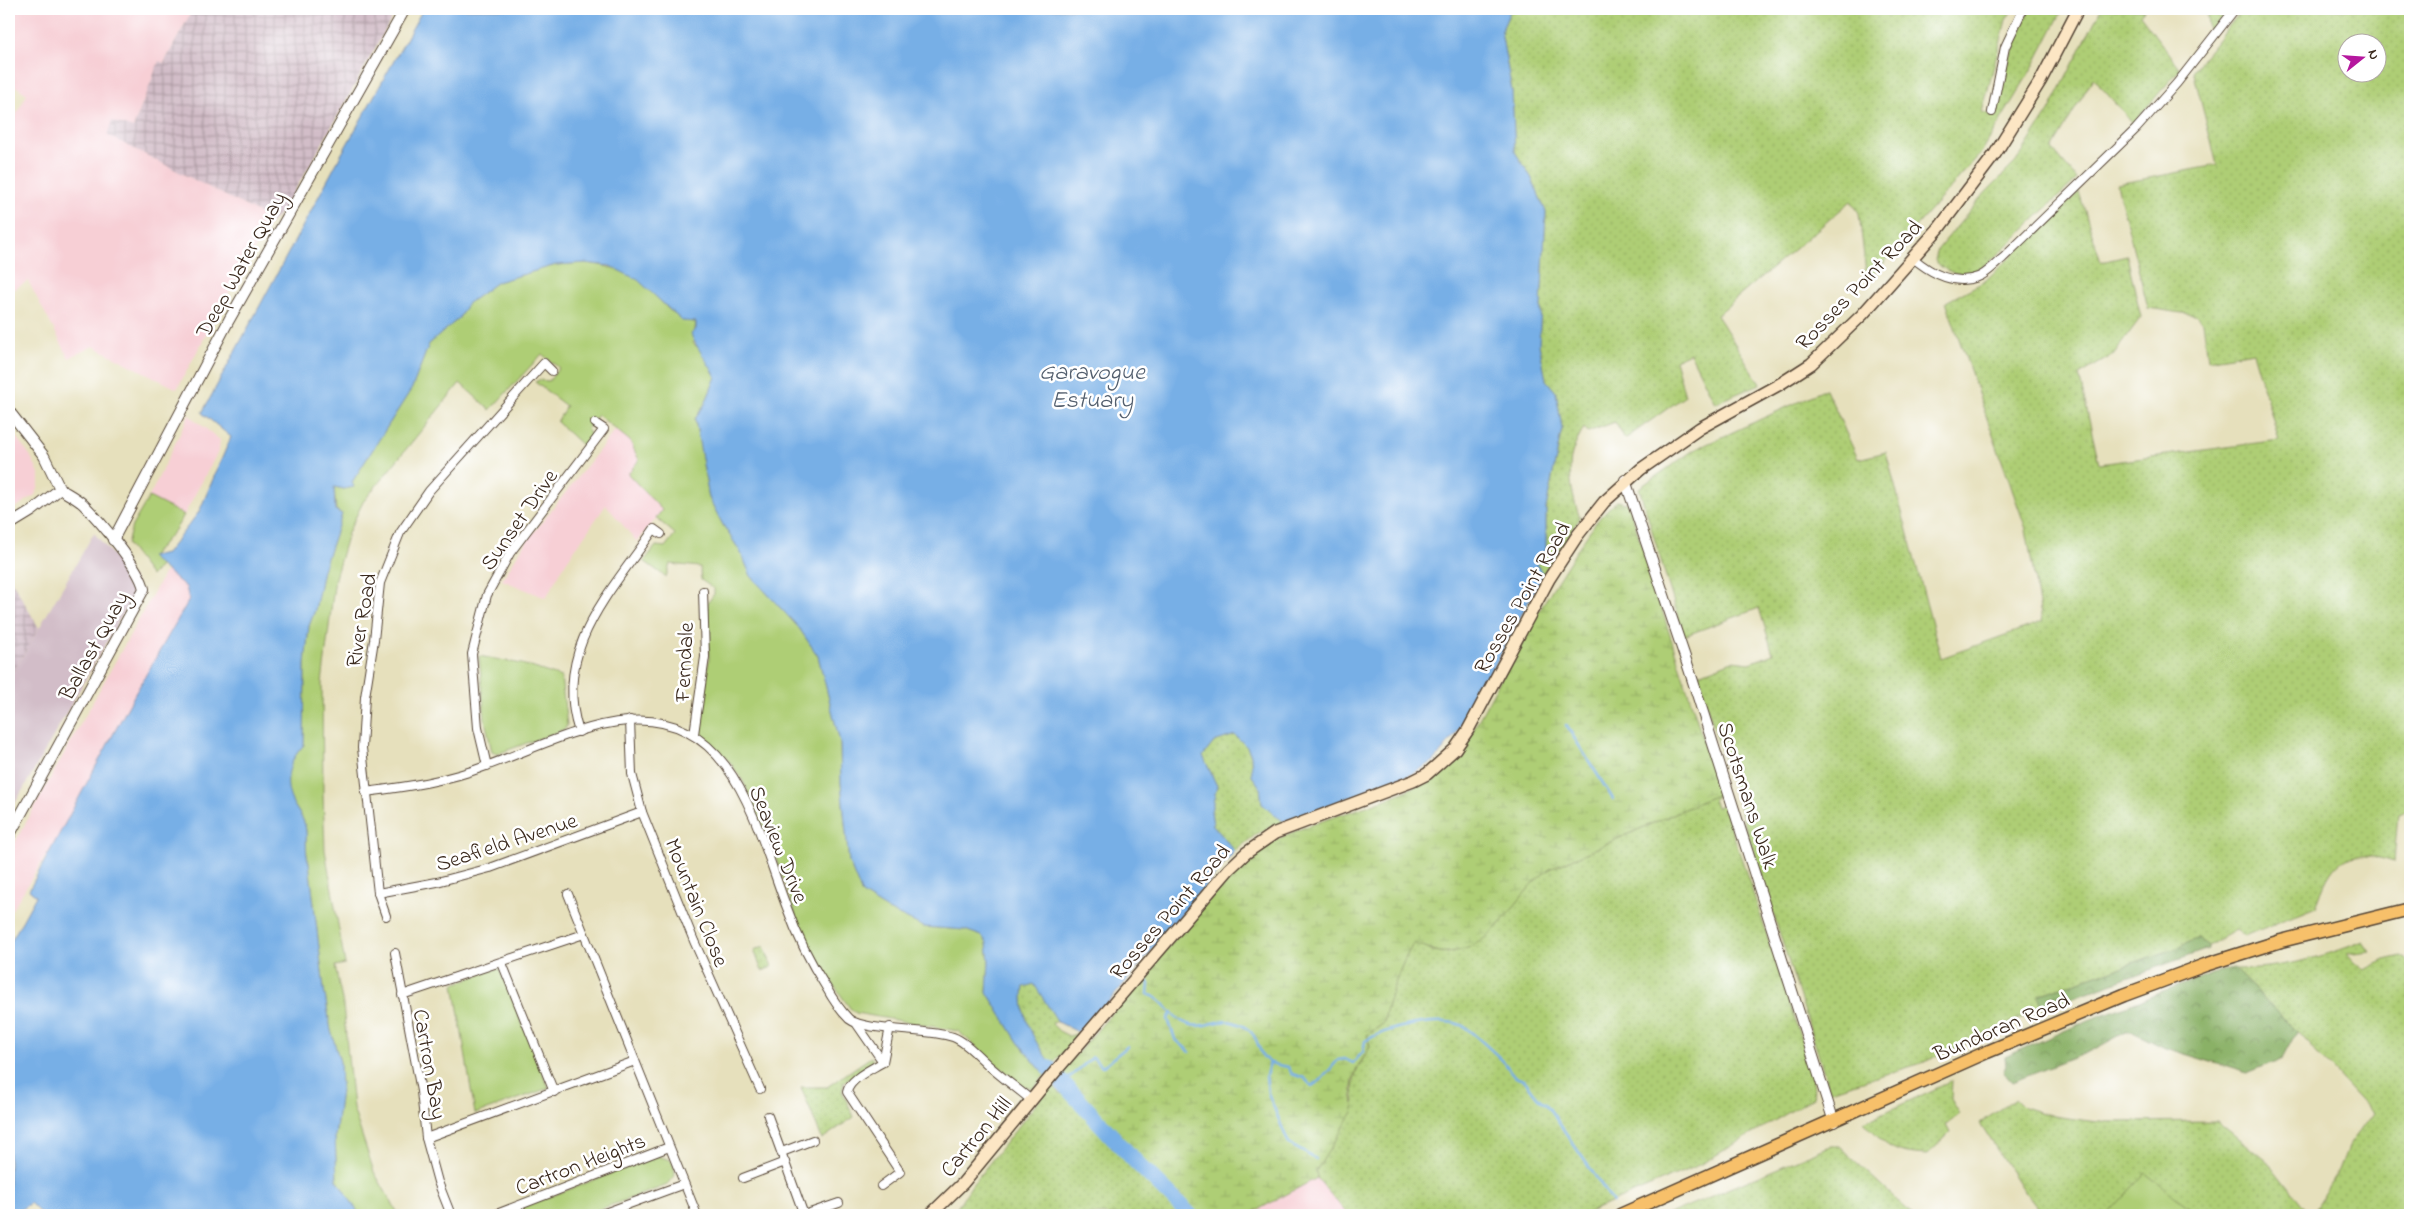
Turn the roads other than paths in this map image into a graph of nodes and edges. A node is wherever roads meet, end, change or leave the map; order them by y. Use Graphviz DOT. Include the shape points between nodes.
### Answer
graph roads {
  1 [pos="405,9"];
  2 [pos="2024,9"];
  3 [pos="2078,9"];
  4 [pos="2236,9"];
  5 [pos="1992,112"];
  6 [pos="1913,258"];
  7 [pos="552,371"];
  8 [pos="9,411"];
  9 [pos="595,423"];
  10 [pos="1625,480"];
  11 [pos="60,489"];
  12 [pos="9,525"];
  13 [pos="661,534"];
  14 [pos="113,540"];
  15 [pos="703,591"];
  16 [pos="630,720"];
  17 [pos="579,732"];
  18 [pos="694,734"];
  19 [pos="487,766"];
  20 [pos="365,792"];
  21 [pos="642,812"];
  22 [pos="9,836"];
  23 [pos="378,893"];
  24 [pos="568,894"];
  25 [pos="2410,909"];
  26 [pos="386,916"];
  27 [pos="584,934"];
  28 [pos="395,953"];
  29 [pos="502,962"];
  30 [pos="402,995"];
  31 [pos="856,1023"];
  32 [pos="890,1027"];
  33 [pos="635,1061"];
  34 [pos="883,1062"];
  35 [pos="1048,1080"];
  36 [pos="760,1089"];
  37 [pos="554,1092"];
  38 [pos="1032,1100"];
  39 [pos="768,1116"];
  40 [pos="1834,1122"];
  41 [pos="426,1138"];
  42 [pos="813,1140"];
  43 [pos="669,1148"];
  44 [pos="782,1152"];
  45 [pos="786,1162"];
  46 [pos="743,1178"];
  47 [pos="684,1184"];
  48 [pos="881,1186"];
  49 [pos="839,1202"];
  50 [pos="611,1213"];
  51 [pos="451,1215"];
  52 [pos="494,1215"];
  53 [pos="599,1215"];
  54 [pos="697,1215"];
  55 [pos="804,1215"];
  56 [pos="930,1215"];
  57 [pos="1620,1215"];
  1 -- 14 [label="street, Deep Water Quay" via="233,313"];
  2 -- 5 [label="street" via="2005,47"];
  3 -- 6 [label="main road, Rosses Point Road" via="2041,80 1995,154"];
  4 -- 6 [label="street" via="2136,129 1979,277 1956,281 1938,276"];
  6 -- 10 [label="main road, Rosses Point Road" via="1811,364 1700,428"];
  7 -- 20 [label="street, River Road" via="544,364 429,491 400,533 380,583 365,697 362,748"];
  8 -- 11 [label="street" via="44,456"];
  9 -- 19 [label="street, Sunset Drive" via="604,430 510,553 487,595 472,654 478,728"];
  10 -- 35 [label="main road, Rosses Point Road" via="1577,536 1468,730 1443,762 1413,781 1275,833 1246,853"];
  10 -- 40 [label="street, Scotsmans Walk" via="1683,650"];
  11 -- 12 [label="street"];
  11 -- 14 [label="street, Ballast Quay" via="82,504"];
  13 -- 17 [label="street" via="654,529 587,628 572,671 572,712"];
  14 -- 22 [label="street, Ballast Quay" via="138,571 144,589"];
  15 -- 18 [label="street, Ferndale" via="706,657"];
  16 -- 17 [label="street, Seaview Drive"];
  16 -- 18 [label="street, Seaview Drive" via="672,724"];
  16 -- 21 [label="street, Mountain Close" via="632,774"];
  17 -- 19 [label="street, Seaview Drive"];
  18 -- 31 [label="street, Seaview Drive" via="732,773 744,794 808,956 833,998"];
  19 -- 20 [label="street, Seaview Drive" via="420,785"];
  20 -- 23 [label="street, River Road"];
  21 -- 23 [label="street, Seafield Avenue" via="490,868"];
  21 -- 36 [label="street, Mountain Close" via="694,941"];
  23 -- 26 [label="street, River Road"];
  24 -- 27 [label="street"];
  25 -- 40 [label="highway, Bundoran Road" via="2282,941 2205,965 1988,1052"];
  27 -- 29 [label="street, Cartron Bay"];
  27 -- 33 [label="street"];
  28 -- 30 [label="street, Cartron Bay"];
  29 -- 30 [label="street, Cartron Bay"];
  29 -- 37 [label="street"];
  30 -- 41 [label="street, Cartron Bay" via="421,1091"];
  31 -- 32 [label="street"];
  31 -- 34 [label="street, Seaview Drive"];
  32 -- 34 [label="street"];
  32 -- 38 [label="street" via="958,1039"];
  33 -- 37 [label="street, Cartron Bay"];
  33 -- 43 [label="street"];
  34 -- 48 [label="street" via="848,1086 847,1092 900,1172"];
  35 -- 38 [label="main road, Cartron Hill"];
  37 -- 41 [label="street, Cartron Bay"];
  38 -- 56 [label="main road, Cartron Hill" via="963,1183"];
  39 -- 44 [label="street"];
  40 -- 57 [label="highway, Bundoran Road"];
  41 -- 51 [label="street, Cartron Bay"];
  42 -- 44 [label="street"];
  43 -- 47 [label="street, Cartron Heights"];
  43 -- 52 [label="street, Cartron Heights"];
  44 -- 45 [label="street"];
  45 -- 46 [label="street"];
  45 -- 55 [label="street"];
  47 -- 50 [label="street"];
  47 -- 54 [label="street, Cartron Heights"];
  49 -- 55 [label="street"];
  50 -- 53 [label="street"];
}
